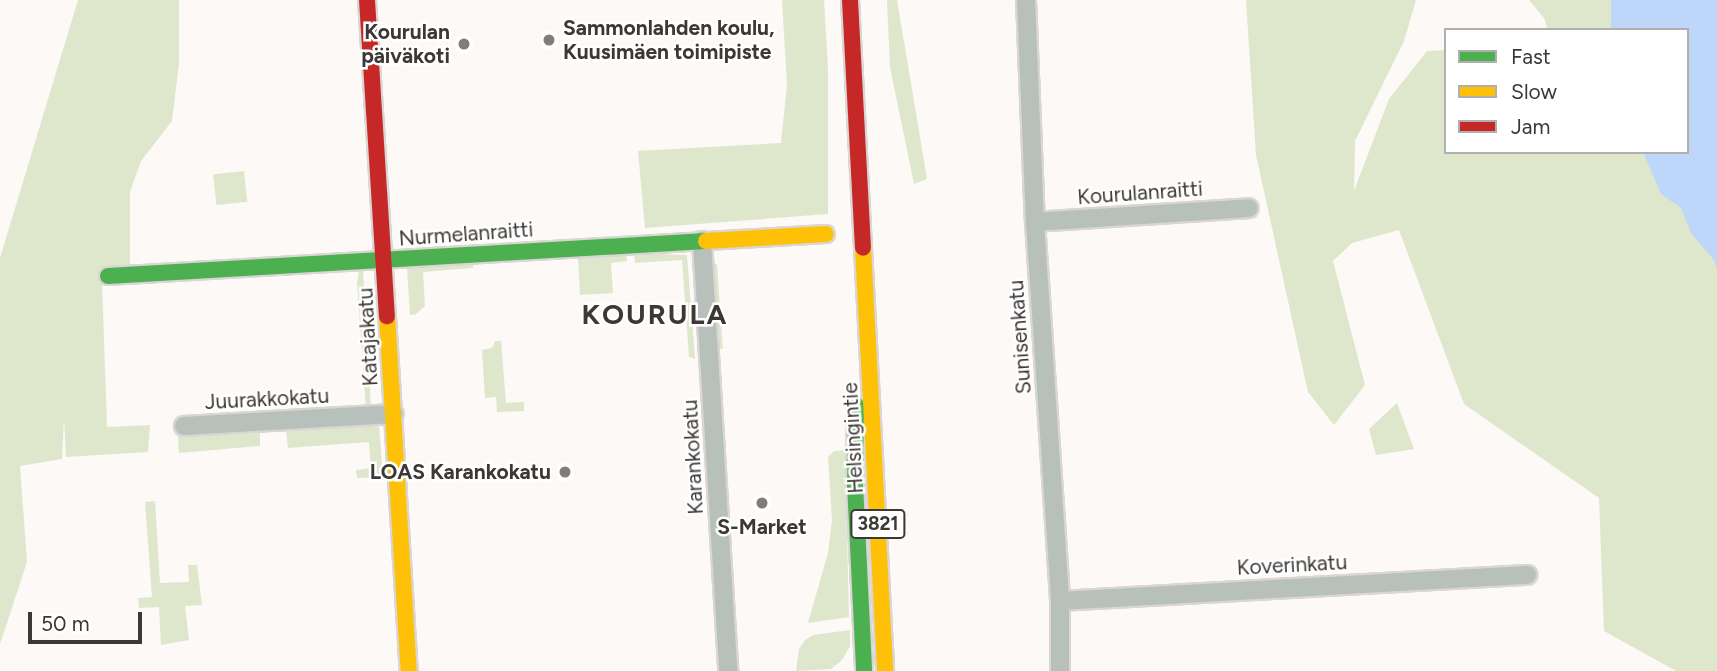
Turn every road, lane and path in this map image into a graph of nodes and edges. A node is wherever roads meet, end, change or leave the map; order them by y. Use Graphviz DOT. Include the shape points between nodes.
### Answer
graph roads {
  1 [pos="367,0"];
  2 [pos="850,0"];
  3 [pos="1026,0"];
  4 [pos="1249,208"];
  5 [pos="1035,222"];
  6 [pos="826,234"];
  7 [pos="702,241"];
  8 [pos="861,246"];
  9 [pos="385,260"];
  10 [pos="108,276"];
  11 [pos="394,414"];
  12 [pos="184,426"];
  13 [pos="1527,575"];
  14 [pos="1060,601"];
  15 [pos="409,671"];
  16 [pos="728,671"];
  17 [pos="864,671"];
  18 [pos="885,671"];
  19 [pos="1060,671"];
  1 -- 9 [label="street, Katajakatu"];
  2 -- 8 [label="street, Helsingintie / 3821"];
  3 -- 5 [label="street, Sunisenkatu"];
  4 -- 5 [label="street, Kourulanraitti"];
  5 -- 14 [label="street, Sunisenkatu"];
  6 -- 7 [label="street, Nurmelanraitti"];
  7 -- 9 [label="street, Nurmelanraitti"];
  7 -- 16 [label="street, Karankokatu"];
  8 -- 17 [label="street, Helsingintie / 3821" via="855,447"];
  8 -- 18 [label="street, Helsingintie / 3821"];
  9 -- 10 [label="street, Nurmelanraitti"];
  9 -- 11 [label="street, Katajakatu"];
  11 -- 12 [label="street, Juurakkokatu"];
  11 -- 15 [label="street, Katajakatu"];
  13 -- 14 [label="street, Koverinkatu"];
  14 -- 19 [label="street, Sunisenkatu"];
}
